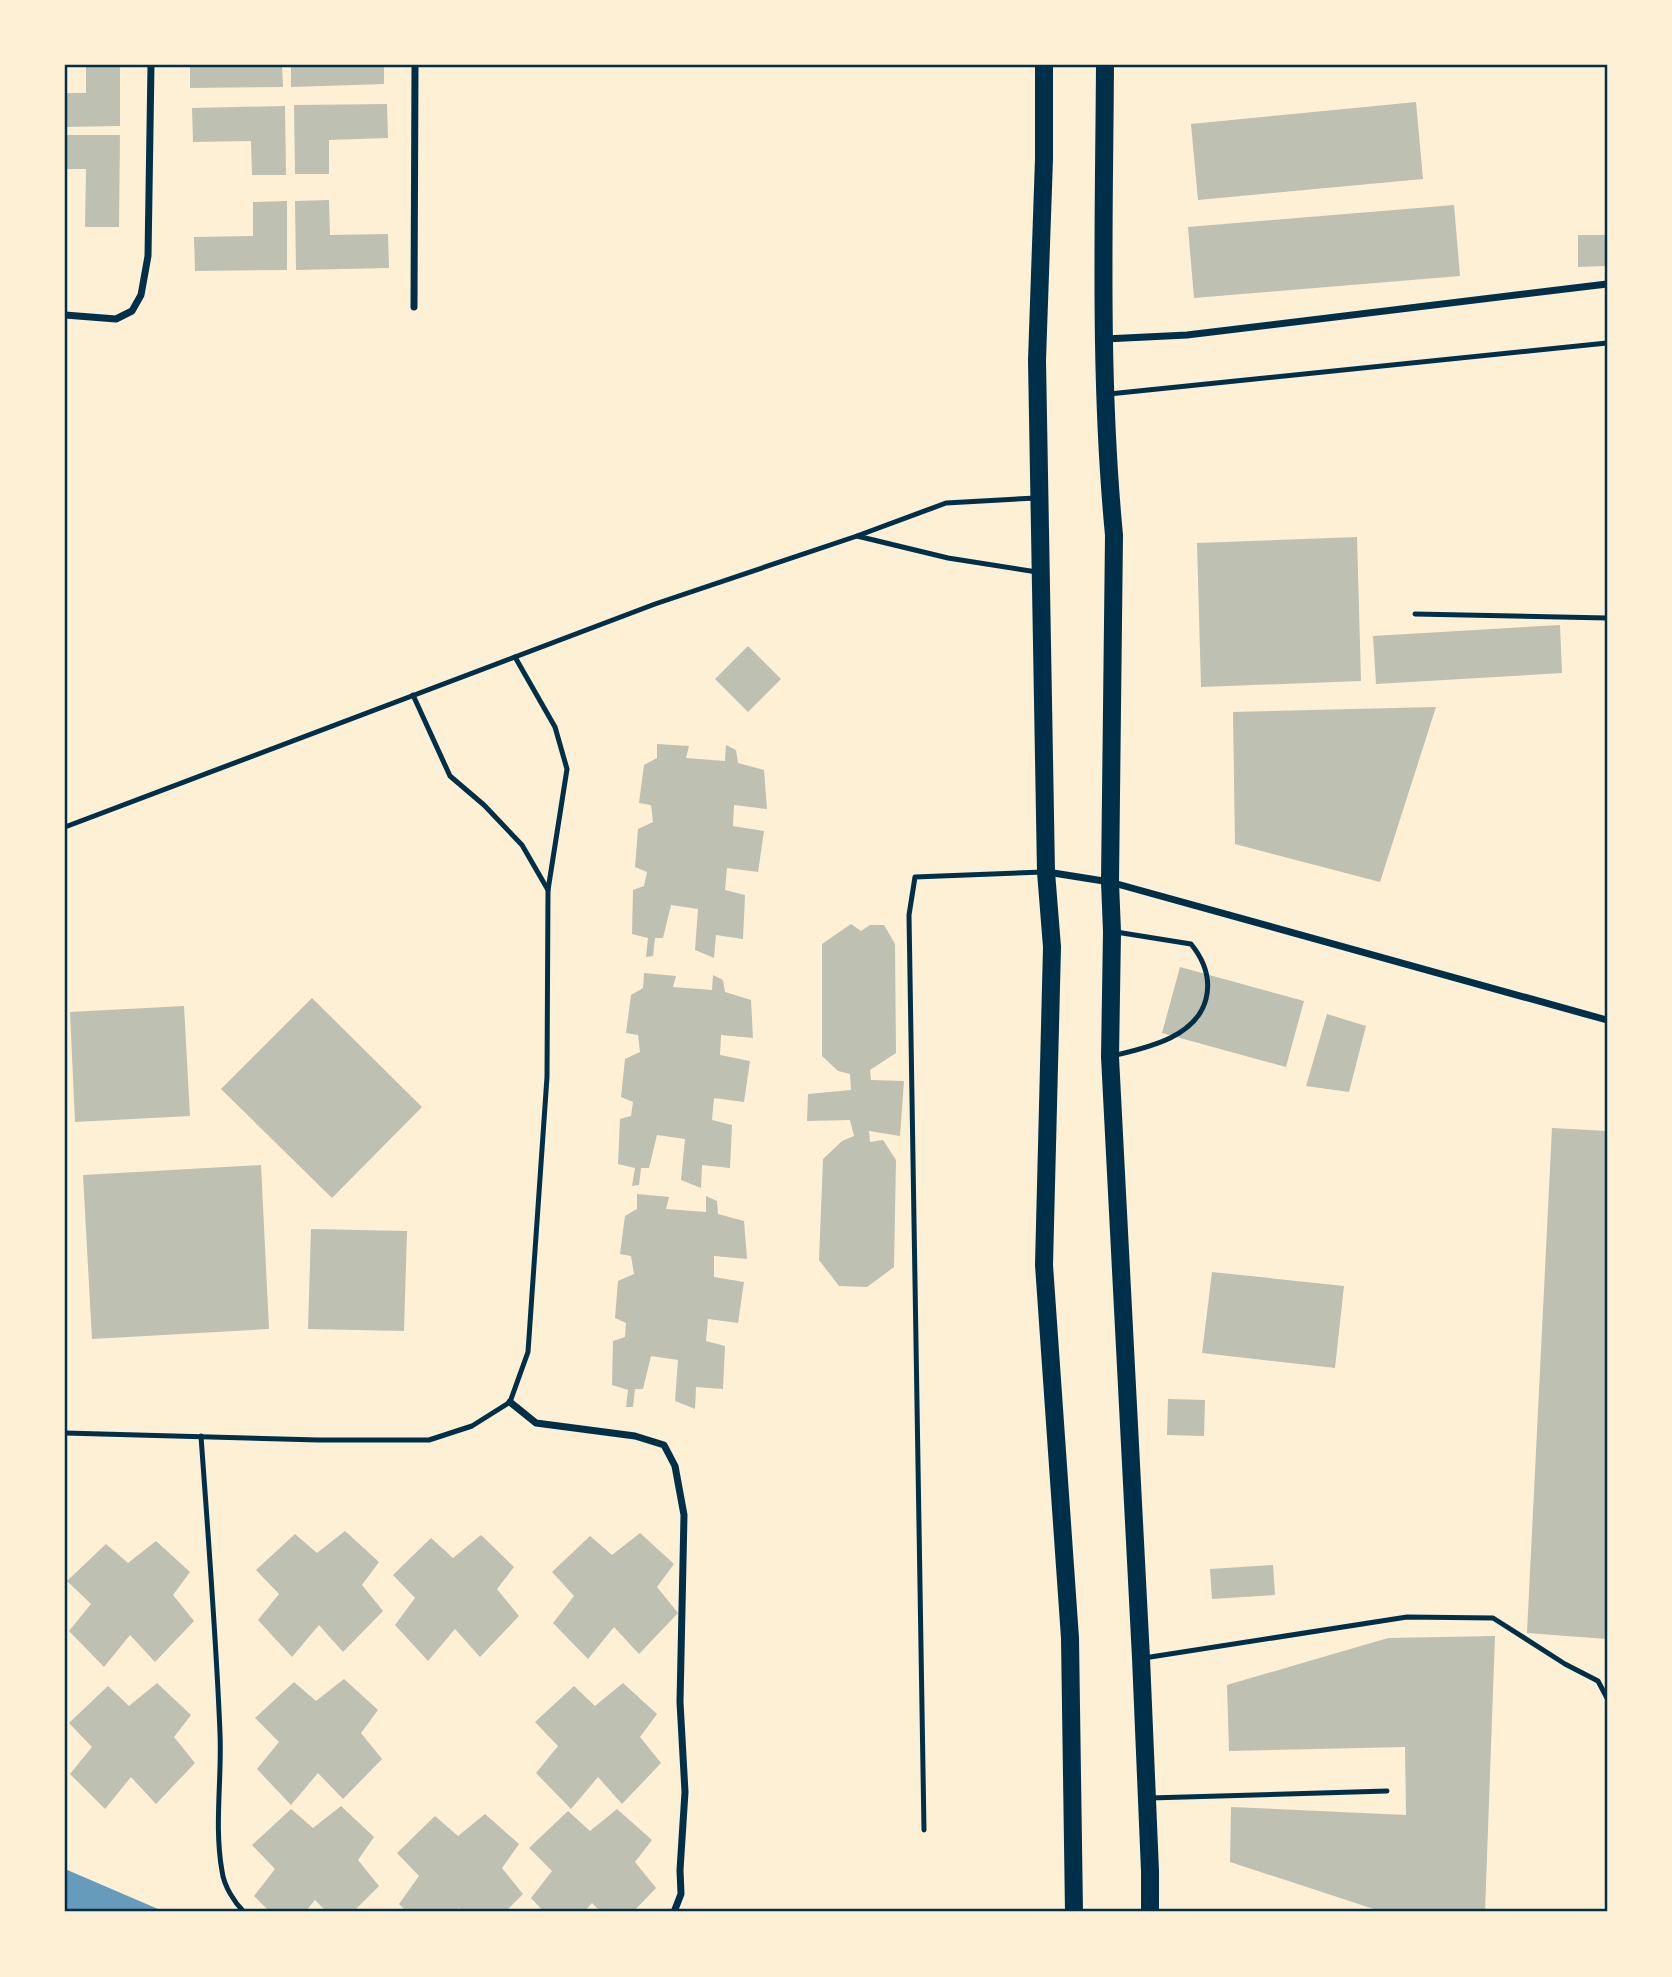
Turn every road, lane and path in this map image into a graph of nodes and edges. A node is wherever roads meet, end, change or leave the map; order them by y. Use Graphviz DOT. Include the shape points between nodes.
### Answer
graph roads {
  1 [pos="151,65"];
  2 [pos="415,65"];
  3 [pos="1044,65"];
  4 [pos="1105,65"];
  5 [pos="1607,284"];
  6 [pos="414,307"];
  7 [pos="65,315"];
  8 [pos="1104,339"];
  9 [pos="1607,343"];
  10 [pos="1105,394"];
  11 [pos="1039,498"];
  12 [pos="857,536"];
  13 [pos="1040,572"];
  14 [pos="1415,614"];
  15 [pos="1607,618"];
  16 [pos="515,657"];
  17 [pos="414,695"];
  18 [pos="65,827"];
  19 [pos="1046,872"];
  20 [pos="1110,881"];
  21 [pos="548,890"];
  22 [pos="1112,932"];
  23 [pos="1607,1020"];
  24 [pos="1110,1057"];
  25 [pos="510,1402"];
  26 [pos="65,1433"];
  27 [pos="201,1436"];
  28 [pos="1141,1658"];
  29 [pos="1607,1698"];
  30 [pos="1387,1791"];
  31 [pos="1147,1799"];
  32 [pos="924,1830"];
  33 [pos="244,1912"];
  34 [pos="674,1912"];
  35 [pos="1074,1912"];
  36 [pos="1150,1912"];
  1 -- 7 [label="street" via="148,256 141,295 132,311 116,319"];
  2 -- 6 [label="street"];
  3 -- 11 [label="main road" via="1037,360"];
  4 -- 8 [label="main road"];
  5 -- 8 [label="street" via="1187,335"];
  8 -- 10 [label="main road"];
  9 -- 10 [label="lane"];
  10 -- 20 [label="main road" via="1114,535"];
  11 -- 12 [label="lane" via="946,503"];
  11 -- 13 [label="main road"];
  12 -- 13 [label="lane" via="948,558"];
  12 -- 16 [label="lane"];
  13 -- 19 [label="main road"];
  14 -- 15 [label="lane"];
  16 -- 17 [label="lane"];
  16 -- 21 [label="lane" via="555,727 567,769"];
  17 -- 18 [label="lane"];
  17 -- 21 [label="lane" via="450,776 523,845"];
  19 -- 20 [label="street"];
  19 -- 32 [label="lane" via="915,877 909,915"];
  19 -- 35 [label="main road" via="1052,947 1044,1265 1070,1637"];
  20 -- 22 [label="main road"];
  20 -- 23 [label="street"];
  21 -- 25 [label="lane" via="547,1077 528,1352"];
  22 -- 24 [label="main road"];
  22 -- 24 [label="lane" via="1191,944 1209,985 1202,1012 1185,1029 1151,1046"];
  24 -- 28 [label="main road"];
  25 -- 27 [label="lane" via="472,1426 429,1440"];
  25 -- 34 [label="street" via="536,1423 635,1436 664,1445 675,1466 684,1515 680,1702 685,1792 681,1894"];
  26 -- 27 [label="lane"];
  27 -- 33 [label="lane" via="218,1663 222,1874"];
  28 -- 29 [label="lane" via="1407,1617 1493,1618 1598,1681"];
  28 -- 31 [label="main road"];
  30 -- 31 [label="lane"];
  31 -- 36 [label="main road"];
}
